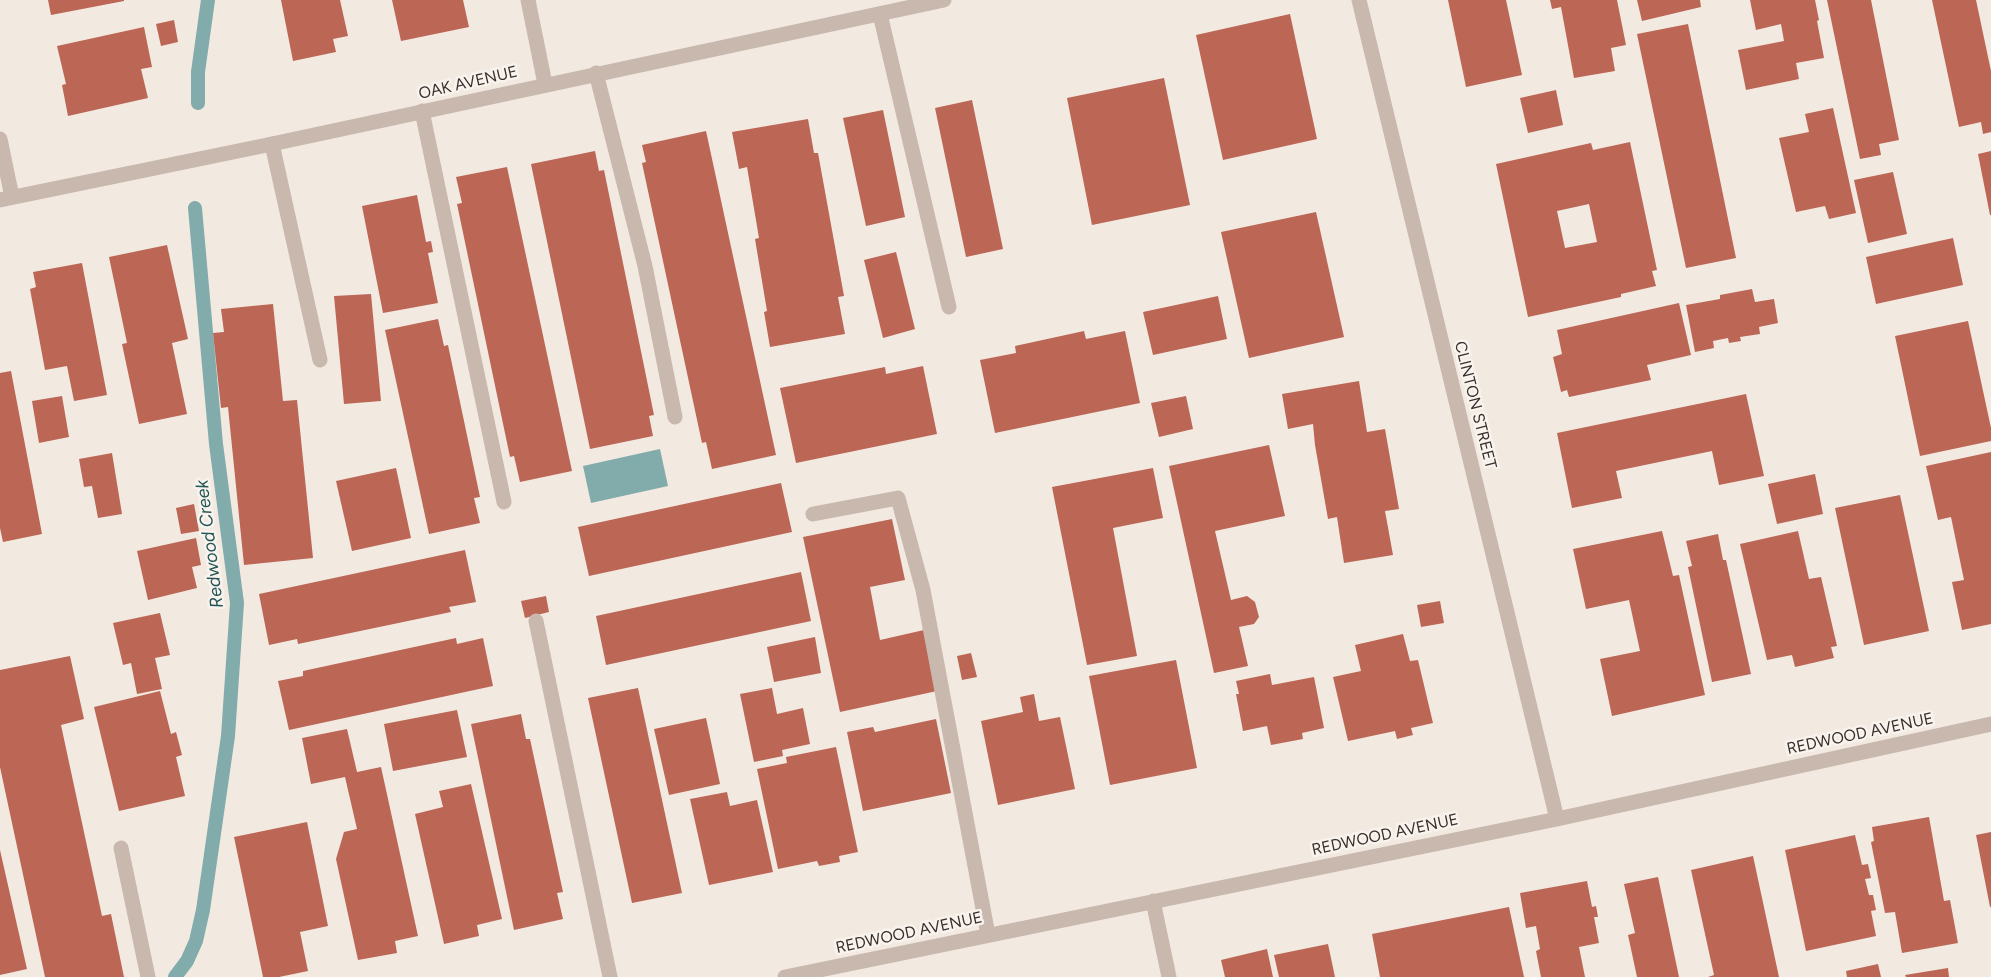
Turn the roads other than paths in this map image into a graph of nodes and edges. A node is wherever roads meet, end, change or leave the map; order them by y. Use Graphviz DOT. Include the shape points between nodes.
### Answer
graph roads {
  1 [pos="528,0"];
  2 [pos="944,0"];
  3 [pos="1359,0"];
  4 [pos="880,14"];
  5 [pos="596,73"];
  6 [pos="545,84"];
  7 [pos="422,111"];
  8 [pos="0,139"];
  9 [pos="272,144"];
  10 [pos="6,199"];
  11 [pos="949,307"];
  12 [pos="320,360"];
  13 [pos="675,417"];
  14 [pos="504,502"];
  15 [pos="813,514"];
  16 [pos="536,621"];
  17 [pos="1991,724"];
  18 [pos="1557,819"];
  19 [pos="121,848"];
  20 [pos="1153,901"];
  21 [pos="988,935"];
  22 [pos="148,977"];
  23 [pos="610,977"];
  24 [pos="785,977"];
  25 [pos="1169,977"];
  1 -- 6 [label="street"];
  2 -- 4 [label="street, OAK AVENUE"];
  3 -- 18 [label="street, CLINTON STREET"];
  4 -- 5 [label="street, OAK AVENUE"];
  4 -- 11 [label="street"];
  5 -- 6 [label="street, OAK AVENUE"];
  5 -- 13 [label="street" via="645,266"];
  6 -- 7 [label="street, OAK AVENUE"];
  7 -- 9 [label="street, OAK AVENUE"];
  7 -- 14 [label="street"];
  8 -- 10 [label="street"];
  9 -- 10 [label="street, OAK AVENUE"];
  9 -- 12 [label="street"];
  15 -- 21 [label="street" via="898,498 923,590"];
  16 -- 23 [label="street"];
  17 -- 18 [label="street, REDWOOD AVENUE"];
  18 -- 20 [label="street, REDWOOD AVENUE"];
  19 -- 22 [label="street"];
  20 -- 21 [label="street, REDWOOD AVENUE"];
  20 -- 25 [label="street"];
  21 -- 24 [label="street, REDWOOD AVENUE"];
}
